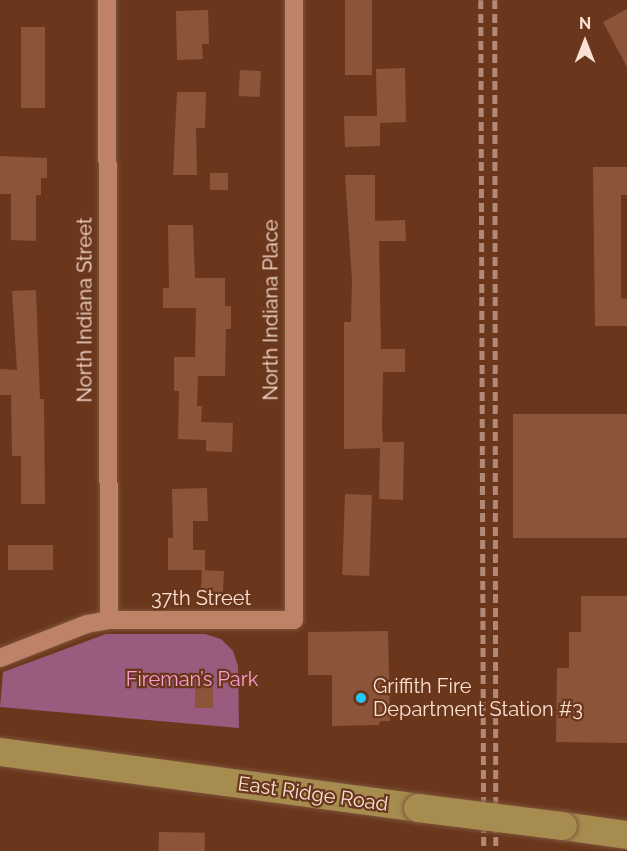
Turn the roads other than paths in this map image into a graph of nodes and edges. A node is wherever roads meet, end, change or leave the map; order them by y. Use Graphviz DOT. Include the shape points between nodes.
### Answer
graph roads {
  1 [pos="107,0"];
  2 [pos="294,0"];
  3 [pos="109,620"];
  4 [pos="294,620"];
  5 [pos="0,658"];
  6 [pos="0,752"];
  7 [pos="627,835"];
  1 -- 3 [label="street, North Indiana Street"];
  2 -- 4 [label="street, North Indiana Place"];
  3 -- 4 [label="street, 37th Street"];
  3 -- 5 [label="street, 37th Street" via="87,624"];
  6 -- 7 [label="main road, East Ridge Road, bridge"];
}
